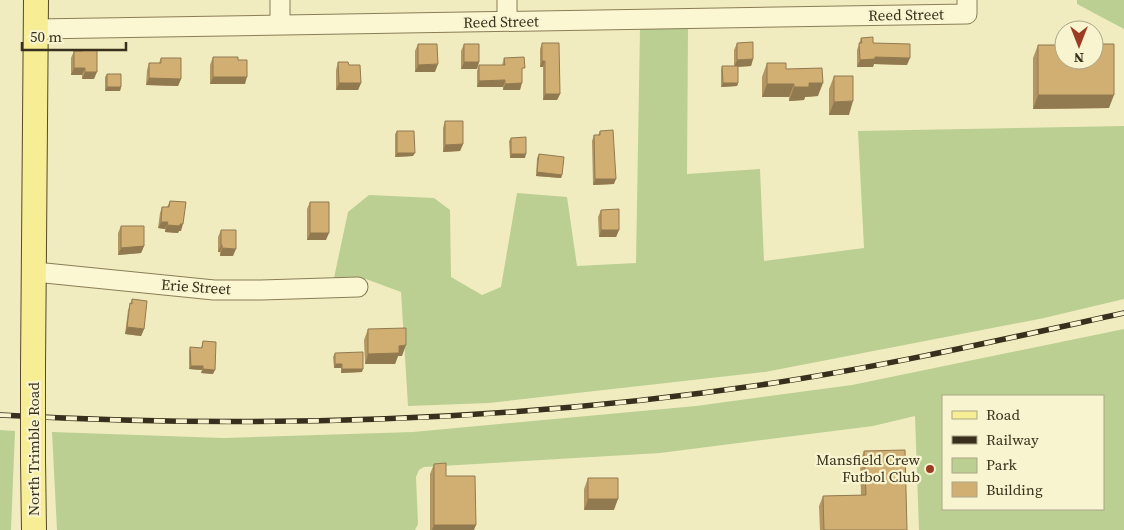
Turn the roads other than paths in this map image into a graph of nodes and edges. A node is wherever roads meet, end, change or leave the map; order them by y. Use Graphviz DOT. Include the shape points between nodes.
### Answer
graph roads {
  1 [pos="36,0"];
  2 [pos="280,0"];
  3 [pos="507,0"];
  4 [pos="967,7"];
  5 [pos="507,21"];
  6 [pos="280,25"];
  7 [pos="36,29"];
  8 [pos="35,272"];
  9 [pos="358,287"];
  10 [pos="34,530"];
  1 -- 7 [label="main road, North Trimble Road"];
  2 -- 6 [label="street"];
  3 -- 5 [label="street"];
  4 -- 5 [label="street, Reed Street"];
  5 -- 6 [label="street, Reed Street"];
  6 -- 7 [label="street, Reed Street"];
  7 -- 8 [label="main road, North Trimble Road"];
  8 -- 9 [label="street, Erie Street" via="214,290"];
  8 -- 10 [label="main road, North Trimble Road, bridge"];
}
